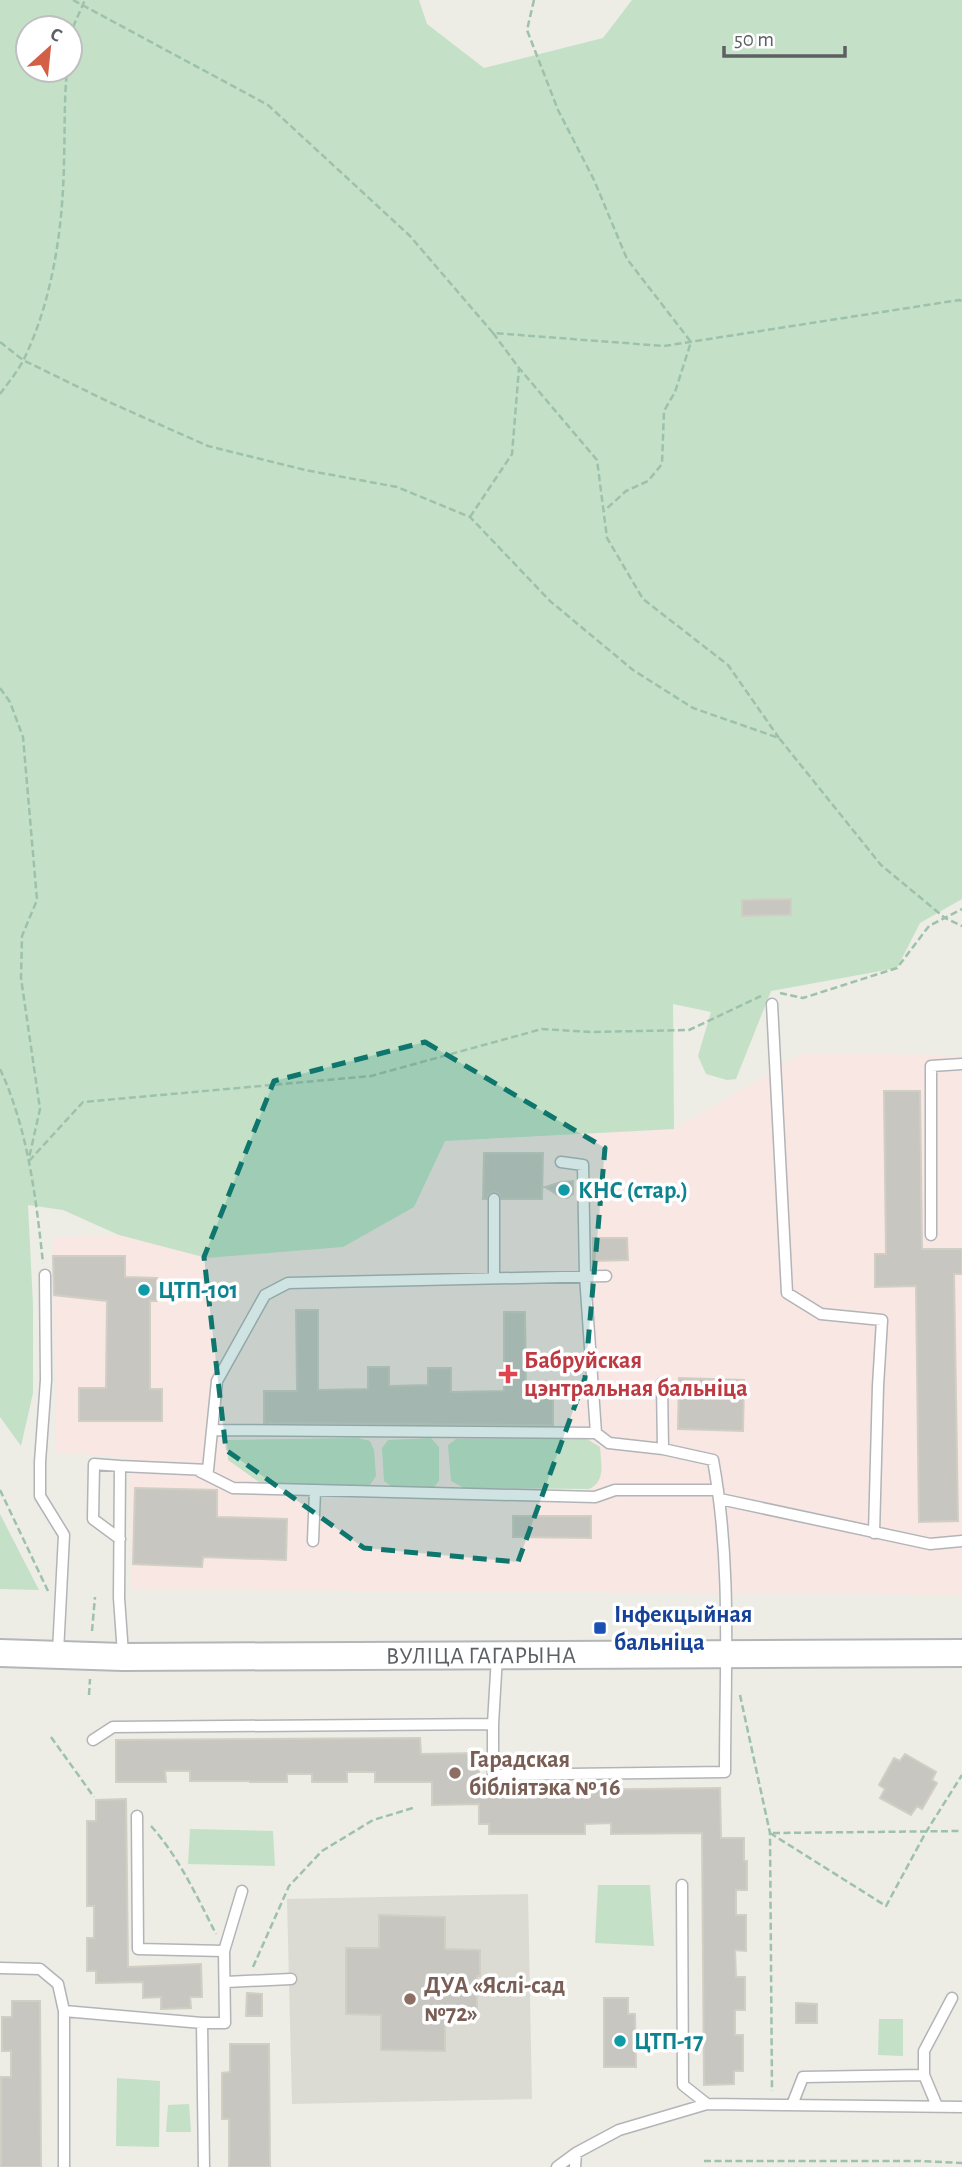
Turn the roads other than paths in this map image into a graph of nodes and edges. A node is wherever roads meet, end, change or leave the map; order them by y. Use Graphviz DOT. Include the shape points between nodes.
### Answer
graph roads {
  1 [pos="772,1004"];
  2 [pos="962,1064"];
  3 [pos="561,1161"];
  4 [pos="494,1199"];
  5 [pos="931,1236"];
  6 [pos="45,1275"];
  7 [pos="584,1276"];
  8 [pos="606,1276"];
  9 [pos="494,1278"];
  10 [pos="662,1383"];
  11 [pos="212,1430"];
  12 [pos="596,1433"];
  13 [pos="663,1449"];
  14 [pos="120,1466"];
  15 [pos="199,1470"];
  16 [pos="315,1490"];
  17 [pos="719,1494"];
  18 [pos="874,1533"];
  19 [pos="120,1539"];
  20 [pos="313,1541"];
  21 [pos="962,1541"];
  22 [pos="0,1653"];
  23 [pos="962,1653"];
  24 [pos="725,1654"];
  25 [pos="58,1655"];
  26 [pos="497,1655"];
  27 [pos="123,1657"];
  28 [pos="493,1724"];
  29 [pos="93,1740"];
  30 [pos="136,1816"];
  31 [pos="682,1885"];
  32 [pos="242,1891"];
  33 [pos="224,1951"];
  34 [pos="0,1968"];
  35 [pos="291,1979"];
  36 [pos="226,1982"];
  37 [pos="952,1997"];
  38 [pos="64,2011"];
  39 [pos="202,2023"];
  40 [pos="924,2076"];
  41 [pos="707,2104"];
  42 [pos="792,2105"];
  43 [pos="937,2106"];
  44 [pos="962,2107"];
  45 [pos="576,2153"];
  46 [pos="64,2167"];
  47 [pos="204,2167"];
  48 [pos="557,2167"];
  49 [pos="575,2167"];
  1 -- 18 [label="lane" via="787,1293 821,1314 882,1320"];
  2 -- 5 [label="lane" via="931,1066"];
  3 -- 7 [label="lane" via="583,1165"];
  4 -- 9 [label="lane"];
  6 -- 25 [label="lane" via="40,1496 64,1535"];
  7 -- 8 [label="lane"];
  7 -- 9 [label="lane"];
  7 -- 12 [label="lane"];
  9 -- 11 [label="lane" via="288,1283 276,1289 265,1295 217,1381"];
  10 -- 13 [label="lane"];
  11 -- 12 [label="lane"];
  11 -- 15 [label="lane" via="208,1470"];
  12 -- 13 [label="lane" via="609,1443"];
  13 -- 17 [label="lane" via="713,1460"];
  14 -- 15 [label="lane"];
  14 -- 19 [label="lane"];
  14 -- 19 [label="lane" via="94,1464 93,1519"];
  15 -- 16 [label="lane" via="233,1488"];
  16 -- 17 [label="lane" via="596,1497 615,1490"];
  16 -- 20 [label="lane"];
  17 -- 18 [label="lane"];
  17 -- 24 [label="lane"];
  18 -- 21 [label="lane" via="930,1544"];
  19 -- 27 [label="lane"];
  22 -- 25 [label="main road, ВУЛІЦА ГАГАРЫНА"];
  23 -- 24 [label="main road, ВУЛІЦА ГАГАРЫНА"];
  24 -- 26 [label="main road, ВУЛІЦА ГАГАРЫНА"];
  24 -- 28 [label="lane" via="725,1772 493,1775"];
  25 -- 27 [label="main road, ВУЛІЦА ГАГАРЫНА"];
  26 -- 27 [label="main road, ВУЛІЦА ГАГАРЫНА"];
  26 -- 28 [label="lane"];
  28 -- 29 [label="lane" via="113,1727"];
  30 -- 33 [label="lane" via="138,1949"];
  31 -- 41 [label="lane" via="683,2085"];
  32 -- 33 [label="lane"];
  33 -- 36 [label="lane"];
  34 -- 38 [label="lane" via="40,1969 58,1984"];
  35 -- 36 [label="lane"];
  36 -- 39 [label="lane" via="225,2023"];
  37 -- 40 [label="lane" via="923,2050"];
  38 -- 39 [label="lane"];
  38 -- 46 [label="lane"];
  39 -- 47 [label="lane"];
  40 -- 42 [label="lane" via="803,2077"];
  40 -- 43 [label="lane"];
  41 -- 42 [label="lane"];
  41 -- 45 [label="lane" via="619,2130"];
  42 -- 43 [label="lane"];
  43 -- 44 [label="lane"];
  45 -- 48 [label="lane"];
  45 -- 49 [label="lane"];
}
